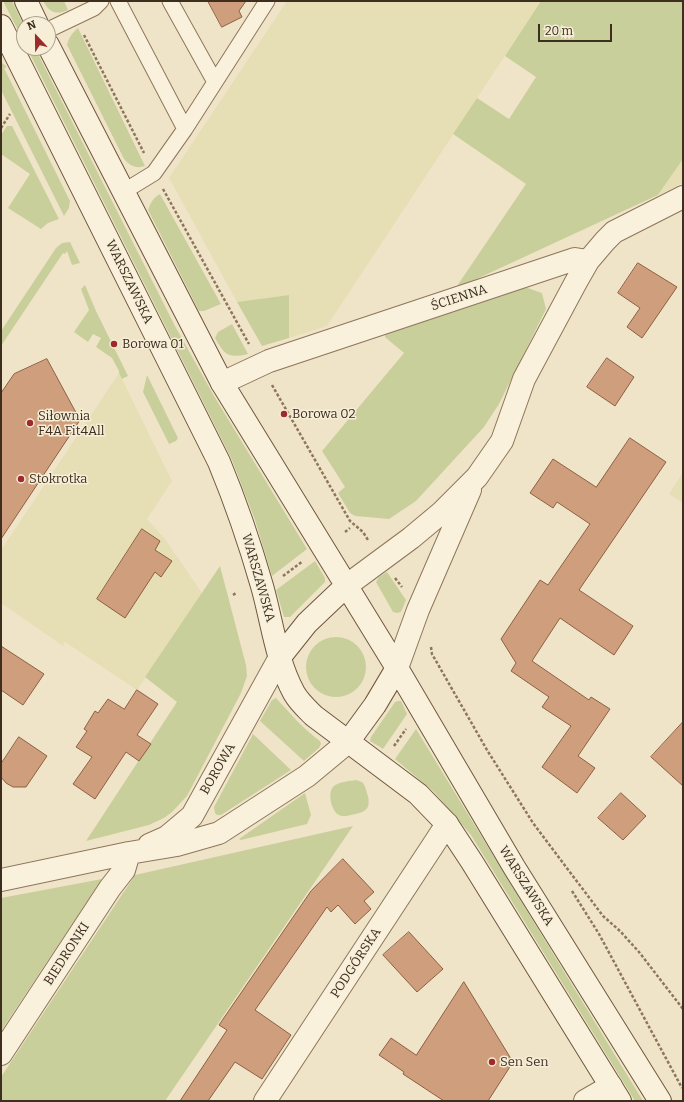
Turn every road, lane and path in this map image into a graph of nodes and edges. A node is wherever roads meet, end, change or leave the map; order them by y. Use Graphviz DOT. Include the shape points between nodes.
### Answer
graph roads {
  1 [pos="26,1"];
  2 [pos="101,1"];
  3 [pos="118,1"];
  4 [pos="170,1"];
  5 [pos="267,1"];
  6 [pos="33,16"];
  7 [pos="1,26"];
  8 [pos="56,26"];
  9 [pos="54,56"];
  10 [pos="215,82"];
  11 [pos="10,114"];
  12 [pos="1,128"];
  13 [pos="185,128"];
  14 [pos="123,192"];
  15 [pos="683,197"];
  16 [pos="588,262"];
  17 [pos="270,381"];
  18 [pos="222,384"];
  19 [pos="477,476"];
  20 [pos="350,528"];
  21 [pos="345,532"];
  22 [pos="371,544"];
  23 [pos="304,561"];
  24 [pos="394,576"];
  25 [pos="281,578"];
  26 [pos="346,586"];
  27 [pos="403,589"];
  28 [pos="236,593"];
  29 [pos="233,595"];
  30 [pos="430,646"];
  31 [pos="280,657"];
  32 [pos="397,668"];
  33 [pos="423,715"];
  34 [pos="348,742"];
  35 [pos="379,766"];
  36 [pos="447,824"];
  37 [pos="129,853"];
  38 [pos="1,880"];
  39 [pos="572,891"];
  40 [pos="683,1008"];
  41 [pos="1,1054"];
  42 [pos="683,1090"];
  43 [pos="616,1094"];
  44 [pos="265,1101"];
  45 [pos="585,1101"];
  46 [pos="660,1101"];
  1 -- 6 [label="main road"];
  2 -- 8 [label="lane" via="94,8"];
  3 -- 13 [label="lane"];
  4 -- 10 [label="lane"];
  5 -- 10 [label="lane"];
  7 -- 31 [label="main road, WARSZAWSKA" via="219,462 242,521"];
  9 -- 14 [label="main road"];
  10 -- 13 [label="lane"];
  11 -- 12 [label="path"];
  13 -- 14 [label="lane" via="154,172"];
  14 -- 18 [label="main road"];
  15 -- 16 [label="main road" via="614,232"];
  16 -- 18 [label="main road, ŚCIENNA" via="575,260 269,361"];
  16 -- 19 [label="main road" via="524,379 502,441"];
  17 -- 22 [label="path" via="350,521 363,532"];
  18 -- 26 [label="main road"];
  19 -- 26 [label="main road, BOROWA" via="442,513"];
  19 -- 32 [label="main road, BOROWA" via="418,610"];
  20 -- 21 [label="path"];
  23 -- 25 [label="path"];
  24 -- 27 [label="path"];
  26 -- 31 [label="main road, BOROWA" via="307,623"];
  26 -- 32 [label="main road, WARSZAWSKA"];
  28 -- 29 [label="path"];
  30 -- 40 [label="path" via="432,654 487,750 533,823 602,916 639,952"];
  31 -- 34 [label="main road, WARSZAWSKA" via="295,694 304,707"];
  31 -- 37 [label="main road, BOROWA" via="192,816 167,836"];
  32 -- 33 [label="main road, WARSZAWSKA"];
  32 -- 34 [label="main road, BOROWA" via="375,705"];
  33 -- 35 [label="path" via="408,725"];
  33 -- 46 [label="main road, WARSZAWSKA" via="514,868"];
  34 -- 35 [label="main road"];
  34 -- 37 [label="main road, BOROWA" via="307,776 219,833 177,845"];
  35 -- 36 [label="main road" via="418,794"];
  36 -- 43 [label="main road"];
  36 -- 44 [label="main road, PODGÓRSKA"];
  37 -- 38 [label="main road, BOROWA"];
  37 -- 41 [label="main road, BIEDRONKI" via="124,870"];
  39 -- 42 [label="path" via="599,934"];
  43 -- 45 [label="main road"];
}
